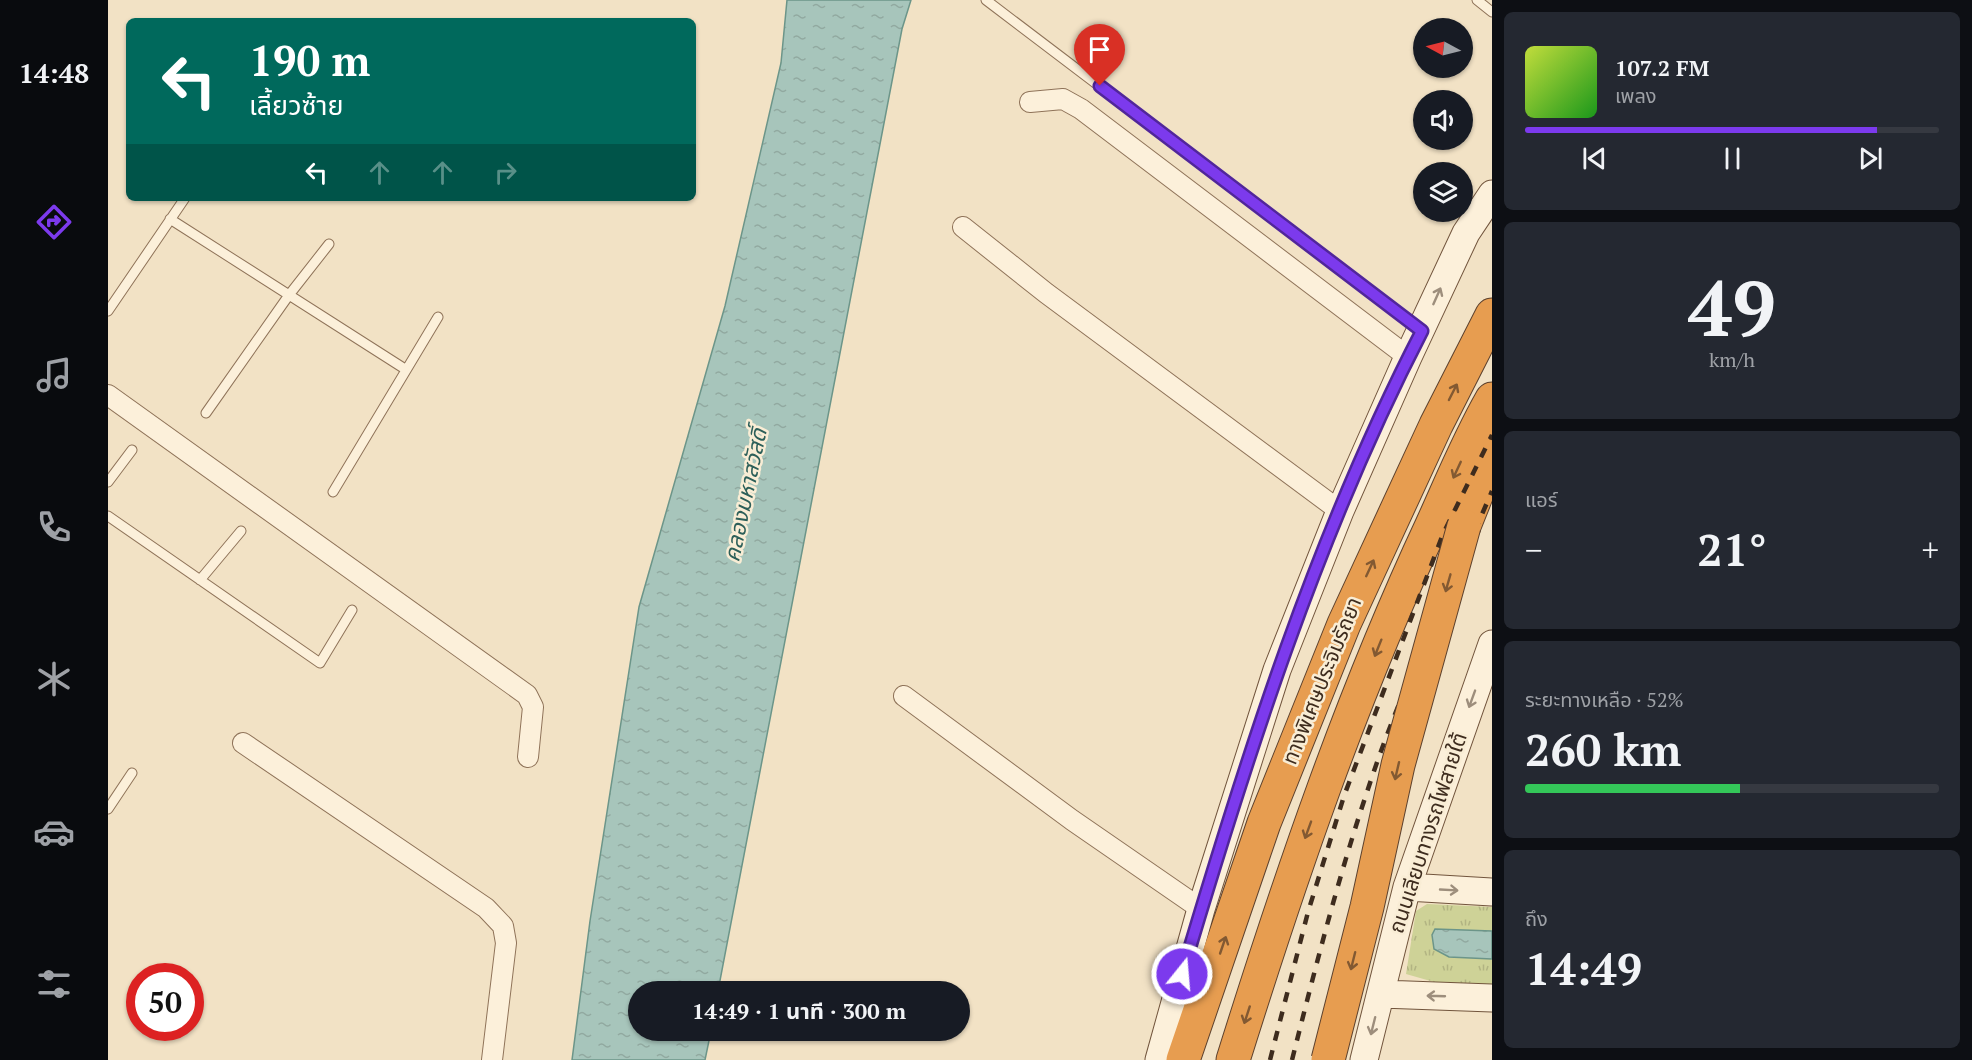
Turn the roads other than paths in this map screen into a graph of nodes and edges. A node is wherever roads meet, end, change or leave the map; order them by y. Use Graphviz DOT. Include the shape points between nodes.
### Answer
graph roads {
  1 [pos="986,0"];
  2 [pos="1478,0"];
  3 [pos="1492,12"];
  4 [pos="1030,102"];
  5 [pos="1492,194"];
  6 [pos="182,201"];
  7 [pos="171,219"];
  8 [pos="963,227"];
  9 [pos="328,244"];
  10 [pos="289,295"];
  11 [pos="108,311"];
  12 [pos="1492,315"];
  13 [pos="438,316"];
  14 [pos="1422,331"];
  15 [pos="1408,357"];
  16 [pos="405,369"];
  17 [pos="108,395"];
  18 [pos="1492,399"];
  19 [pos="206,413"];
  20 [pos="132,450"];
  21 [pos="1492,456"];
  22 [pos="108,482"];
  23 [pos="333,492"];
  24 [pos="1340,511"];
  25 [pos="108,516"];
  26 [pos="241,531"];
  27 [pos="200,580"];
  28 [pos="352,610"];
  29 [pos="1492,644"];
  30 [pos="904,696"];
  31 [pos="243,743"];
  32 [pos="528,757"];
  33 [pos="132,773"];
  34 [pos="108,809"];
  35 [pos="1407,887"];
  36 [pos="1492,892"];
  37 [pos="1201,909"];
  38 [pos="1381,994"];
  39 [pos="1492,998"];
  40 [pos="492,1060"];
  41 [pos="1159,1060"];
  42 [pos="1183,1060"];
  43 [pos="1233,1060"];
  44 [pos="1328,1060"];
  45 [pos="1364,1060"];
  1 -- 14 [label="lane"];
  2 -- 3 [label="lane"];
  4 -- 15 [label="street" via="1063,99 1082,109"];
  14 -- 5 [label="main road, one-way" via="1466,233"];
  6 -- 7 [label="lane"];
  7 -- 10 [label="lane"];
  7 -- 11 [label="lane"];
  8 -- 24 [label="street"];
  9 -- 10 [label="lane"];
  10 -- 16 [label="lane"];
  10 -- 19 [label="lane"];
  42 -- 12 [label="highway, ทางพิเศษประจิมรัถยา, one-way" via="1264,824 1344,624"];
  13 -- 16 [label="lane"];
  14 -- 15 [label="main road"];
  15 -- 24 [label="main road"];
  16 -- 23 [label="lane"];
  17 -- 32 [label="street" via="527,695 533,707"];
  18 -- 43 [label="highway, ทางพิเศษประจิมรัถยา, one-way" via="1399,595 1335,758 1283,900"];
  20 -- 22 [label="lane"];
  21 -- 44 [label="highway, one-way, bridge" via="1464,526 1398,765"];
  24 -- 37 [label="main road" via="1277,670"];
  25 -- 27 [label="lane"];
  26 -- 27 [label="lane"];
  27 -- 28 [label="lane" via="320,663"];
  29 -- 35 [label="main road, ถนนเลียบทางรถไฟสายใต้, one-way"];
  30 -- 37 [label="street"];
  31 -- 40 [label="street" via="486,908 503,926 506,943"];
  33 -- 34 [label="lane"];
  35 -- 36 [label="main road, one-way"];
  35 -- 38 [label="main road, ถนนเลียบทางรถไฟสายใต้"];
  37 -- 41 [label="main road"];
  39 -- 38 [label="main road, one-way"];
  38 -- 45 [label="main road, ถนนเลียบทางรถไฟสายใต้, one-way"];
}
